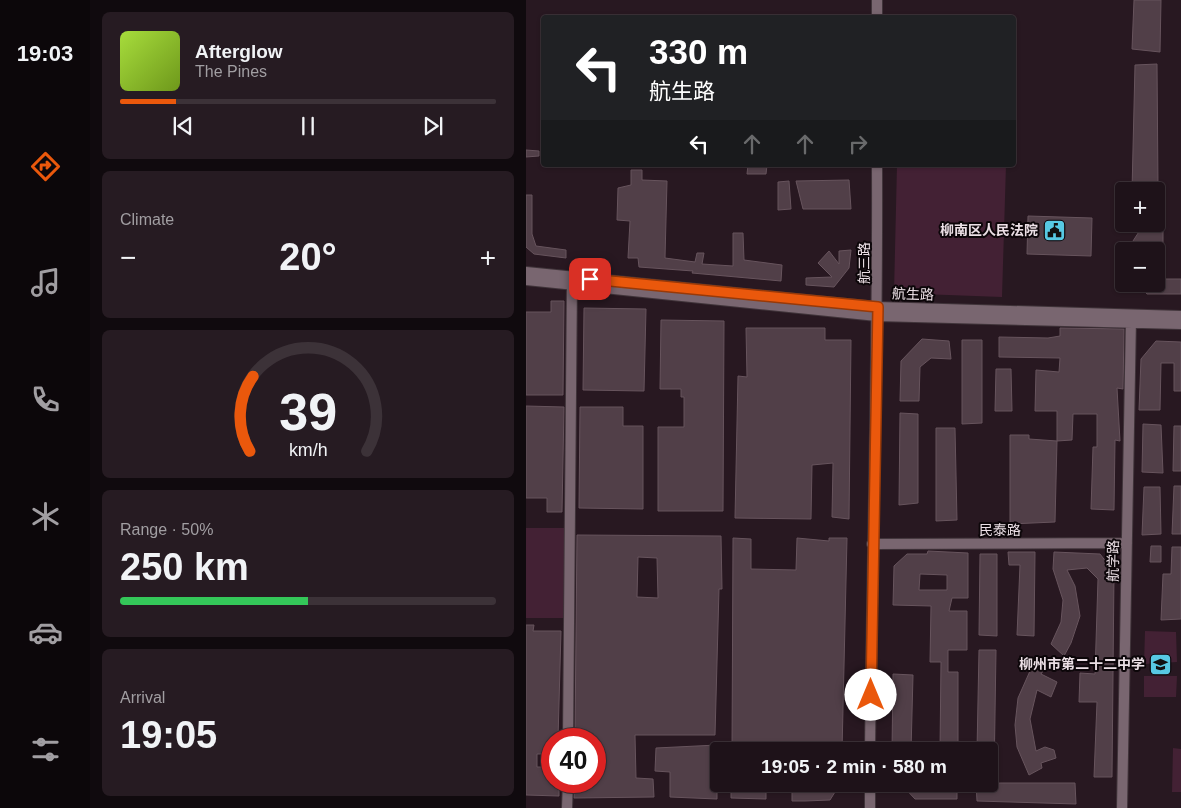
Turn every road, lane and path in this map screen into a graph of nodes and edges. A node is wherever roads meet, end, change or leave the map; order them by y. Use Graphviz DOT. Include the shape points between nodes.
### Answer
graph roads {
  1 [pos="877,0"];
  2 [pos="877,15"];
  3 [pos="877,167"];
  4 [pos="526,272"];
  5 [pos="526,280"];
  6 [pos="572,281"];
  7 [pos="877,312"];
  8 [pos="1181,316"];
  9 [pos="1131,319"];
  10 [pos="1181,324"];
  11 [pos="1127,543"];
  12 [pos="872,544"];
  13 [pos="568,728"];
  14 [pos="870,742"];
  15 [pos="870,792"];
  16 [pos="568,793"];
  17 [pos="567,808"];
  18 [pos="870,808"];
  19 [pos="1122,808"];
  1 -- 2 [label="street"];
  3 -- 7 [label="street, 航三路"];
  4 -- 6 [label="street"];
  5 -- 6 [label="street"];
  6 -- 7 [label="street"];
  6 -- 13 [label="street"];
  7 -- 9 [label="street"];
  7 -- 12 [label="street, 航三路"];
  8 -- 9 [label="street"];
  9 -- 10 [label="street"];
  9 -- 11 [label="street, 航学路"];
  11 -- 12 [label="street, 民泰路"];
  11 -- 19 [label="street, 航学路"];
  12 -- 14 [label="street, 航三路"];
  15 -- 18 [label="street"];
  16 -- 17 [label="street"];
}
